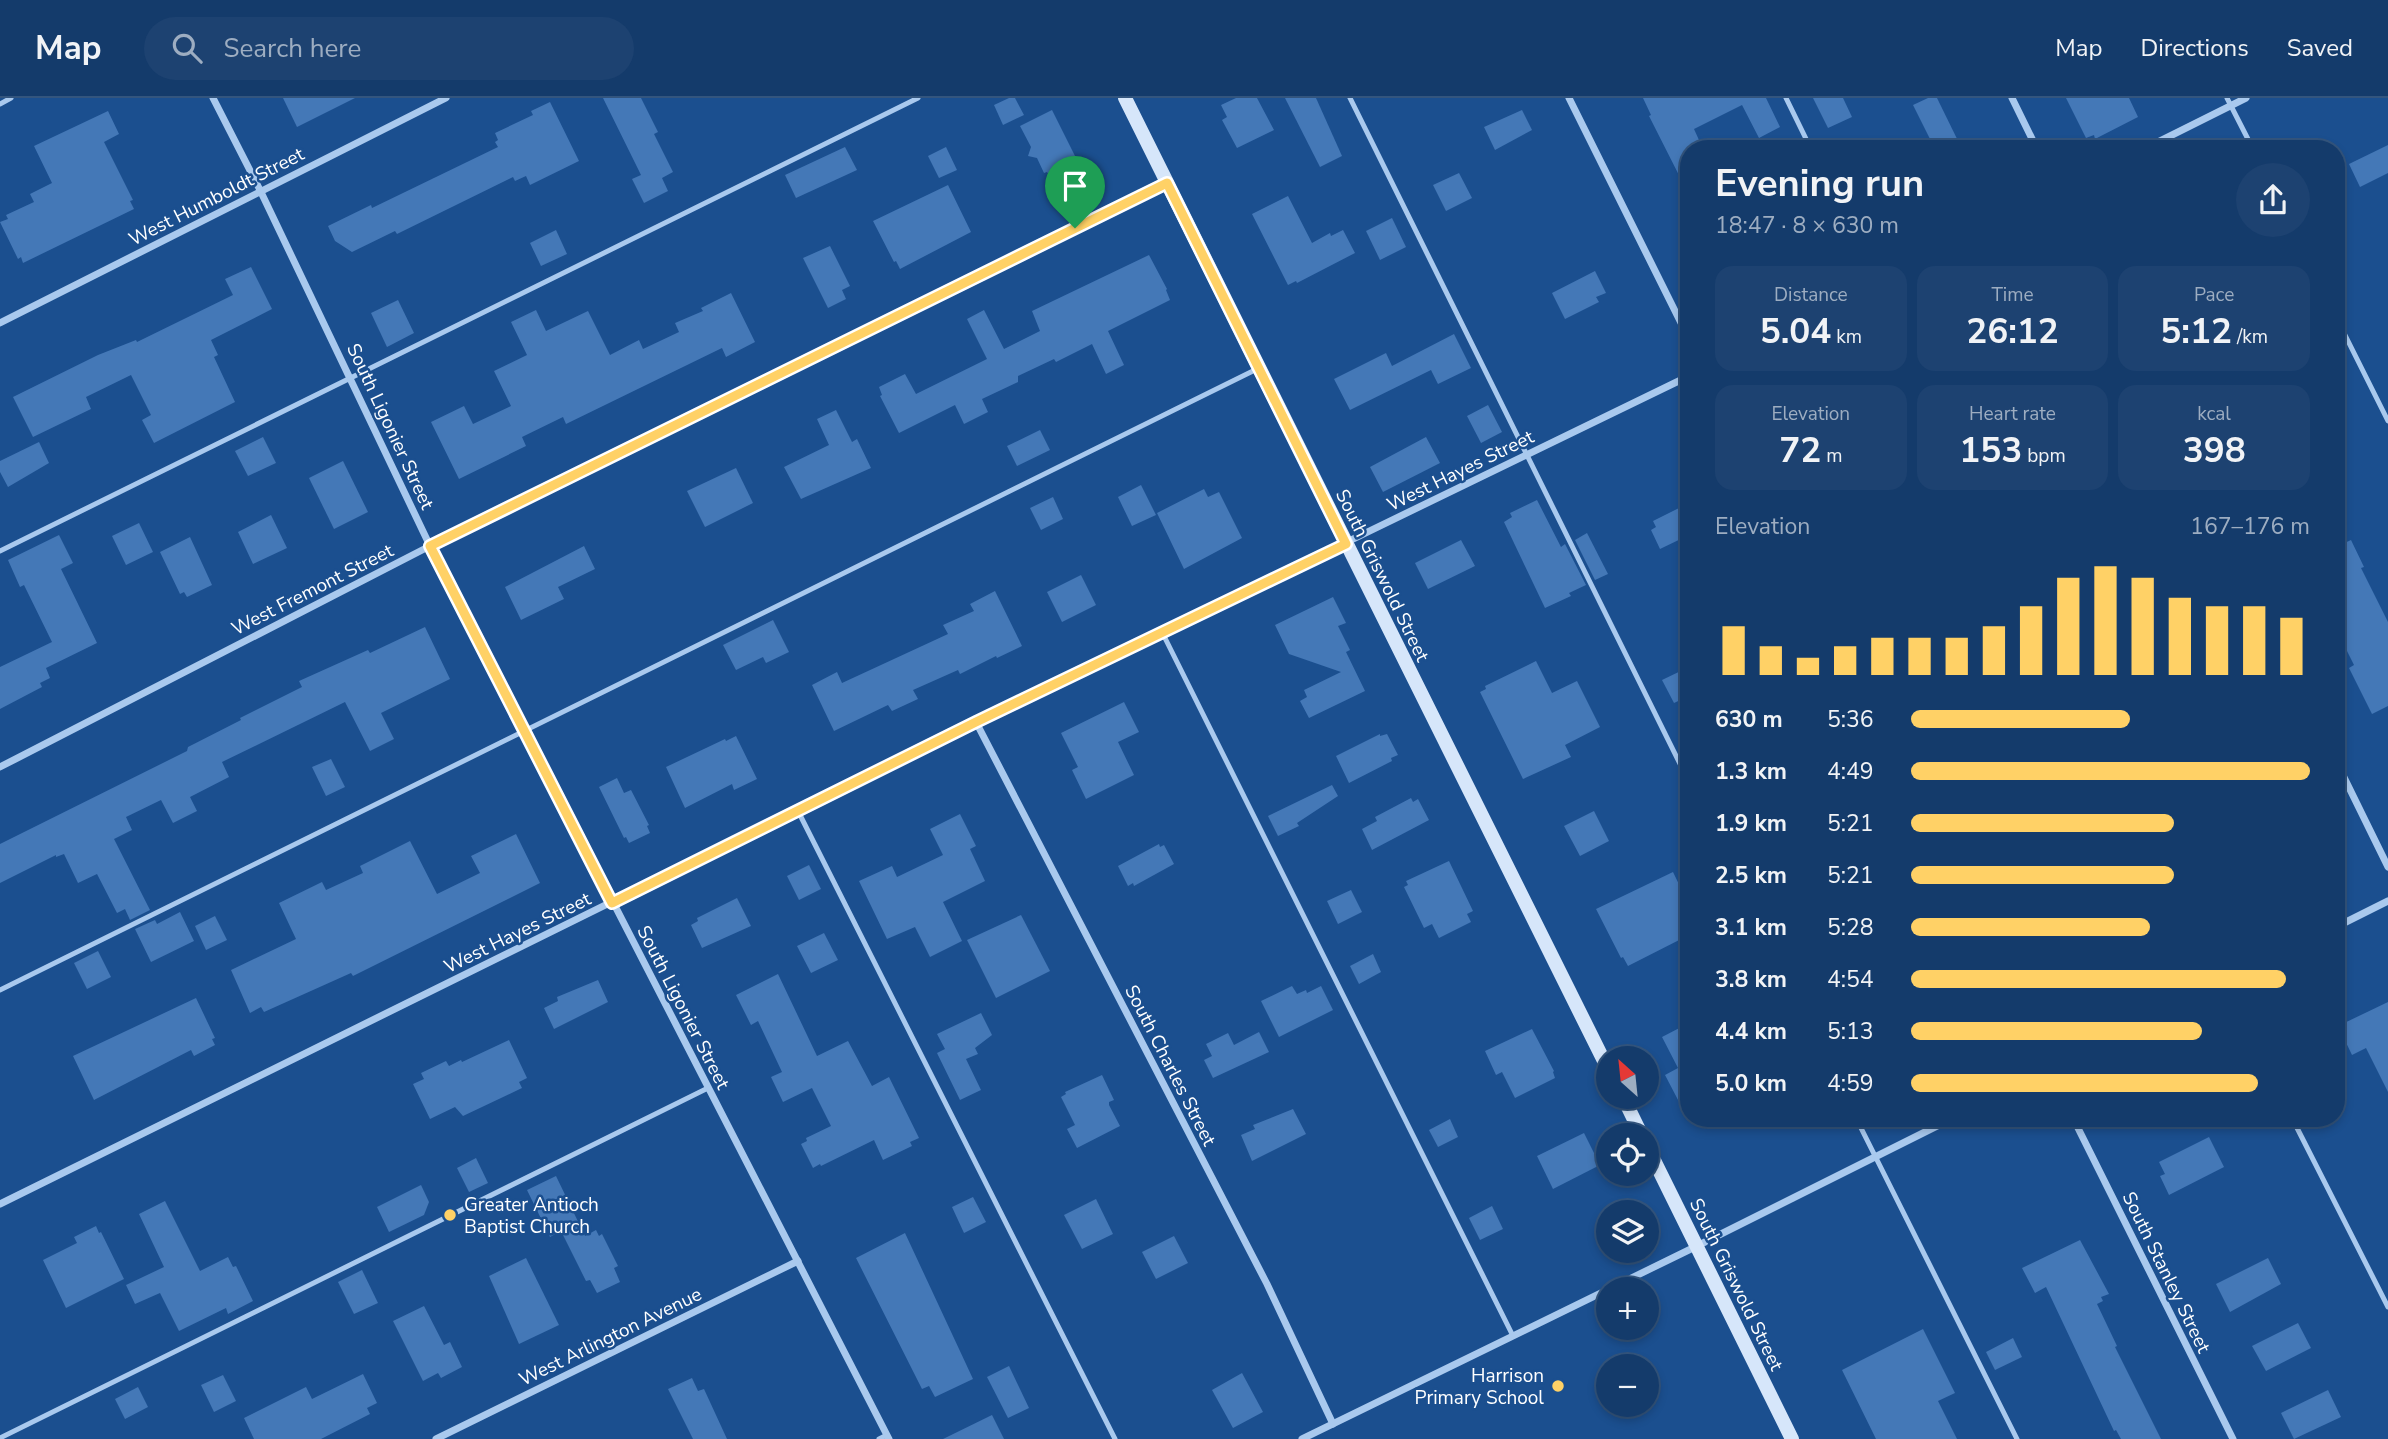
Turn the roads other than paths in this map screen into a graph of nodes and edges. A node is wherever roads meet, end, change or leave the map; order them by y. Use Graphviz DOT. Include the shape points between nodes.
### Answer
graph roads {
  1 [pos="11,98"];
  2 [pos="213,98"];
  3 [pos="446,98"];
  4 [pos="918,98"];
  5 [pos="1125,98"];
  6 [pos="1350,98"];
  7 [pos="1569,98"];
  8 [pos="1786,98"];
  9 [pos="2012,98"];
  10 [pos="2246,98"];
  11 [pos="2229,102"];
  12 [pos="0,104"];
  13 [pos="1807,140"];
  14 [pos="2033,140"];
  15 [pos="2160,140"];
  16 [pos="2248,140"];
  17 [pos="1167,183"];
  18 [pos="260,190"];
  19 [pos="1680,321"];
  20 [pos="0,323"];
  21 [pos="2345,335"];
  22 [pos="1259,368"];
  23 [pos="350,378"];
  24 [pos="1680,380"];
  25 [pos="2388,421"];
  26 [pos="1526,455"];
  27 [pos="1346,544"];
  28 [pos="430,546"];
  29 [pos="0,551"];
  30 [pos="1162,632"];
  31 [pos="976,722"];
  32 [pos="525,731"];
  33 [pos="1680,764"];
  34 [pos="0,767"];
  35 [pos="2345,779"];
  36 [pos="798,811"];
  37 [pos="2388,867"];
  38 [pos="2388,901"];
  39 [pos="612,903"];
  40 [pos="2345,922"];
  41 [pos="0,990"];
  42 [pos="1597,1046"];
  43 [pos="708,1088"];
  44 [pos="1860,1127"];
  45 [pos="1934,1127"];
  46 [pos="2077,1127"];
  47 [pos="2297,1127"];
  48 [pos="1875,1157"];
  49 [pos="1659,1170"];
  50 [pos="0,1204"];
  51 [pos="1697,1246"];
  52 [pos="798,1261"];
  53 [pos="2388,1307"];
  54 [pos="1513,1336"];
  55 [pos="1333,1424"];
  56 [pos="0,1438"];
  57 [pos="885,1438"];
  58 [pos="436,1439"];
  59 [pos="1115,1439"];
  60 [pos="1302,1439"];
  61 [pos="1792,1439"];
  62 [pos="2017,1439"];
  63 [pos="2233,1439"];
  1 -- 12 [label="lane"];
  2 -- 18 [label="street, South Ligonier Street"];
  3 -- 18 [label="street, West Humboldt Street"];
  4 -- 23 [label="lane"];
  5 -- 17 [label="street, South Griswold Street"];
  6 -- 26 [label="lane"];
  7 -- 19 [label="street"];
  8 -- 13 [label="lane"];
  9 -- 14 [label="street"];
  10 -- 11 [label="street"];
  11 -- 15 [label="street"];
  11 -- 16 [label="lane"];
  17 -- 22 [label="street, South Griswold Street"];
  17 -- 28 [label="street, West Fremont Street"];
  18 -- 20 [label="street, West Humboldt Street"];
  18 -- 23 [label="street, South Ligonier Street"];
  21 -- 25 [label="lane"];
  22 -- 27 [label="street, South Griswold Street"];
  22 -- 32 [label="lane"];
  23 -- 28 [label="street, South Ligonier Street"];
  23 -- 29 [label="lane"];
  24 -- 26 [label="street, West Hayes Street"];
  26 -- 27 [label="street, West Hayes Street"];
  26 -- 33 [label="lane"];
  27 -- 30 [label="street, West Hayes Street"];
  27 -- 42 [label="street, South Griswold Street"];
  28 -- 32 [label="street, South Ligonier Street"];
  28 -- 34 [label="street, West Fremont Street"];
  30 -- 31 [label="street, West Hayes Street"];
  30 -- 54 [label="lane"];
  31 -- 36 [label="street, West Hayes Street"];
  31 -- 55 [label="street, South Charles Street" via="1267,1284"];
  32 -- 39 [label="street, South Ligonier Street"];
  32 -- 41 [label="lane"];
  35 -- 37 [label="street"];
  36 -- 39 [label="street, West Hayes Street"];
  36 -- 59 [label="lane"];
  38 -- 40 [label="street"];
  39 -- 43 [label="street, South Ligonier Street"];
  39 -- 50 [label="street, West Hayes Street"];
  43 -- 52 [label="street, South Ligonier Street"];
  43 -- 56 [label="lane"];
  44 -- 48 [label="lane"];
  45 -- 48 [label="street"];
  46 -- 63 [label="street, South Stanley Street"];
  47 -- 53 [label="lane"];
  48 -- 51 [label="street"];
  48 -- 62 [label="lane"];
  49 -- 51 [label="street, South Griswold Street"];
  51 -- 54 [label="street"];
  51 -- 61 [label="street, South Griswold Street"];
  52 -- 57 [label="street, South Ligonier Street"];
  52 -- 58 [label="street, West Arlington Avenue"];
  54 -- 55 [label="street"];
  55 -- 60 [label="street"];
}
